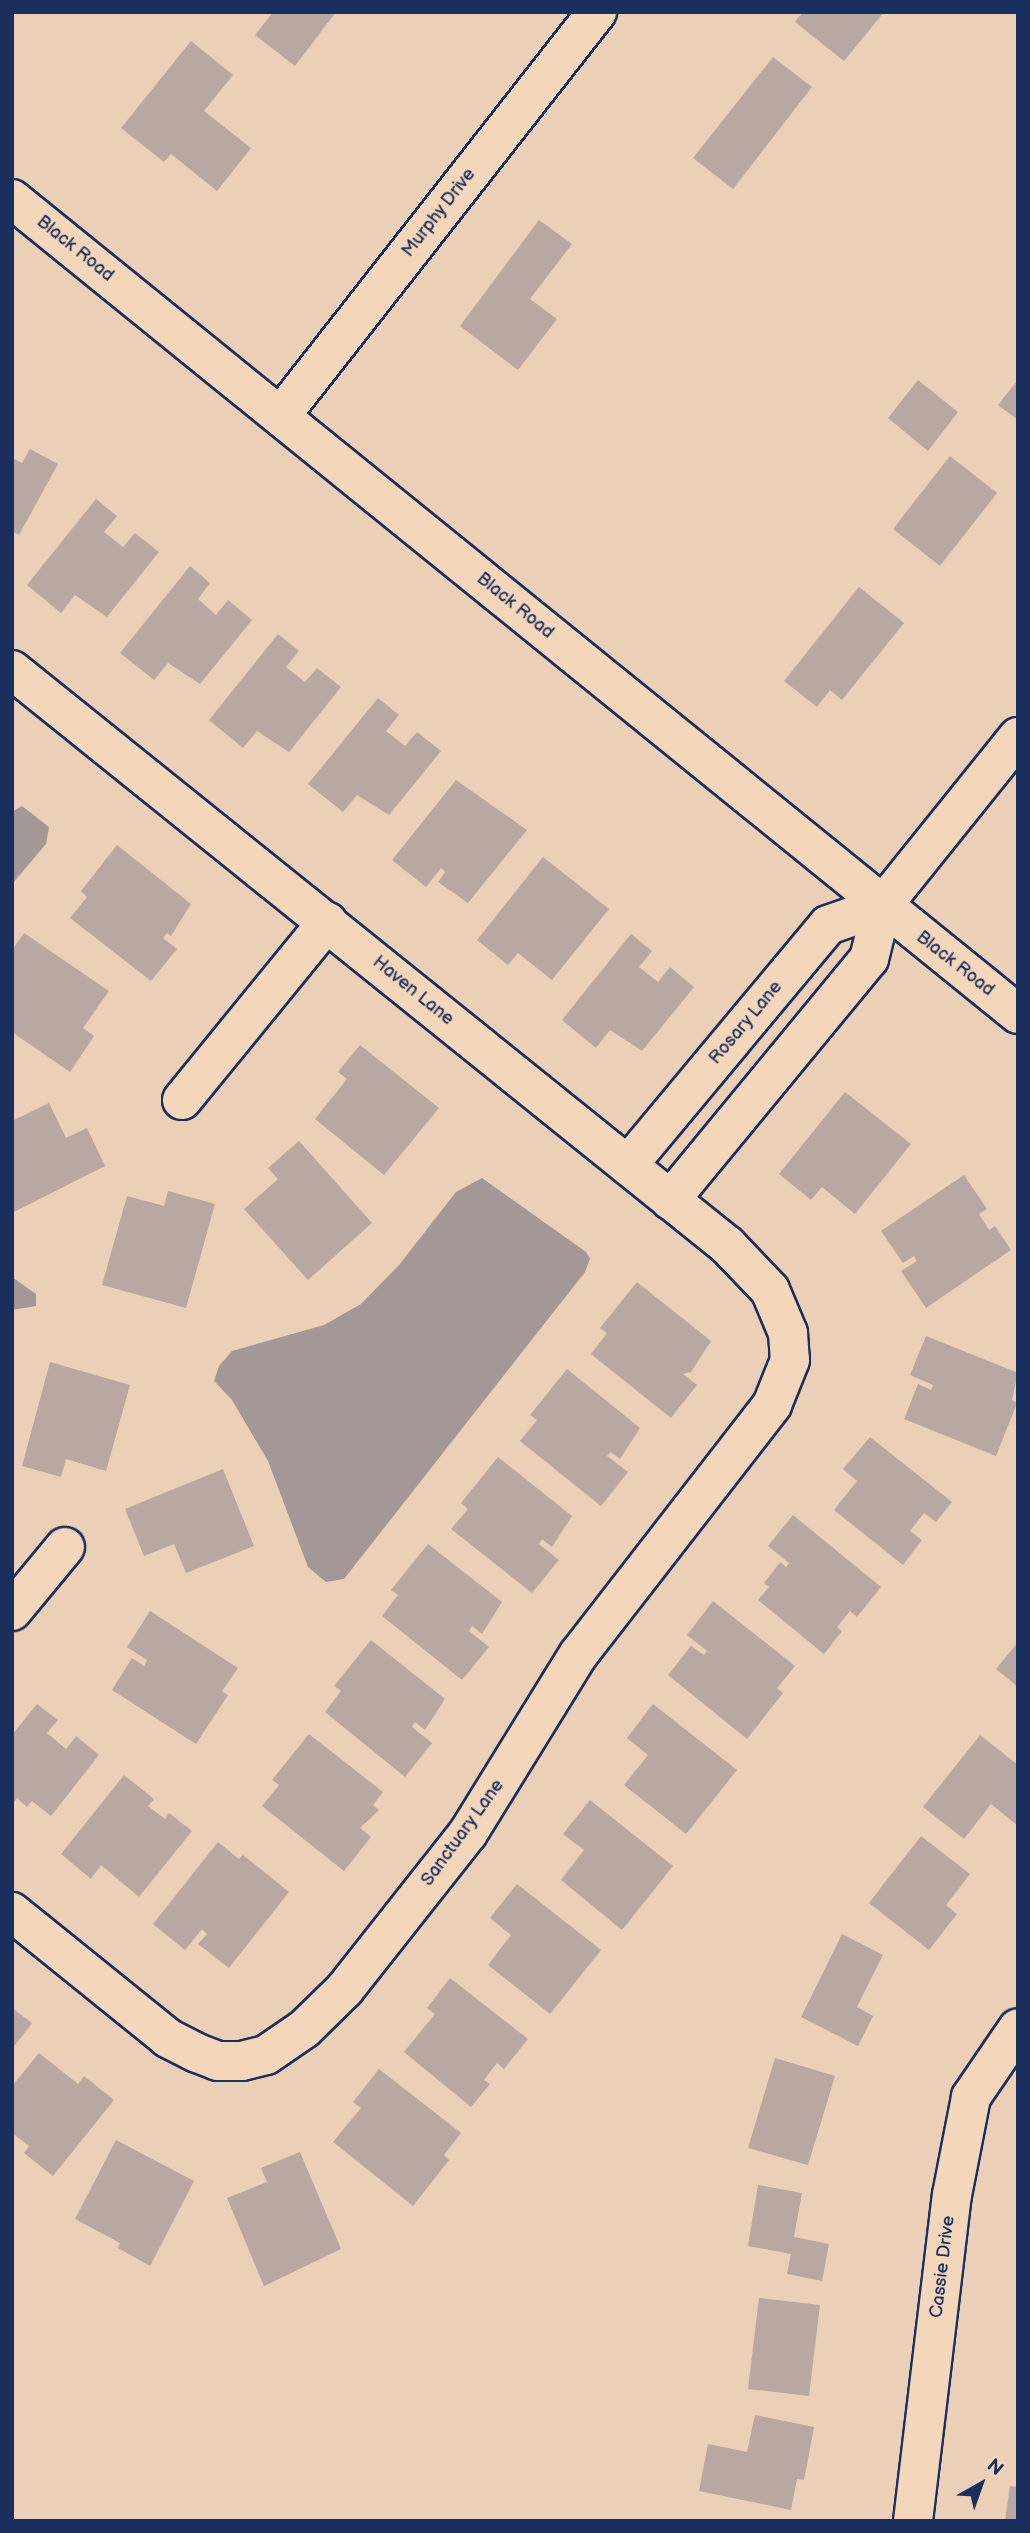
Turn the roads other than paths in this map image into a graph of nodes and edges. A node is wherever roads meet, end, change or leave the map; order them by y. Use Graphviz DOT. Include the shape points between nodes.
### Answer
graph roads {
  1 [pos="597,12"];
  2 [pos="12,199"];
  3 [pos="282,414"];
  4 [pos="12,670"];
  5 [pos="1018,737"];
  6 [pos="882,906"];
  7 [pos="327,922"];
  8 [pos="1018,1014"];
  9 [pos="181,1100"];
  10 [pos="628,1165"];
  11 [pos="670,1199"];
  12 [pos="788,1333"];
  13 [pos="65,1547"];
  14 [pos="12,1611"];
  15 [pos="12,1912"];
  16 [pos="1018,2028"];
  17 [pos="913,2521"];
  1 -- 3 [label="street, Murphy Drive"];
  2 -- 3 [label="street, Black Road"];
  3 -- 6 [label="street, Black Road"];
  4 -- 7 [label="street, Haven Lane"];
  5 -- 6 [label="street"];
  6 -- 8 [label="street, Black Road"];
  6 -- 10 [label="street, Rosary Lane" via="828,925"];
  6 -- 11 [label="street" via="869,959"];
  7 -- 9 [label="street"];
  7 -- 10 [label="street, Haven Lane"];
  10 -- 11 [label="street, Haven Lane"];
  11 -- 12 [label="street, Haven Lane" via="761,1280 781,1311"];
  12 -- 15 [label="street, Sanctuary Lane" via="790,1360 772,1405 578,1655 468,1832 345,1989 304,2029 266,2055 242,2061 218,2061 197,2053 168,2038"];
  13 -- 14 [label="street"];
  16 -- 17 [label="street, Cassie Drive" via="971,2097 951,2195"];
}
